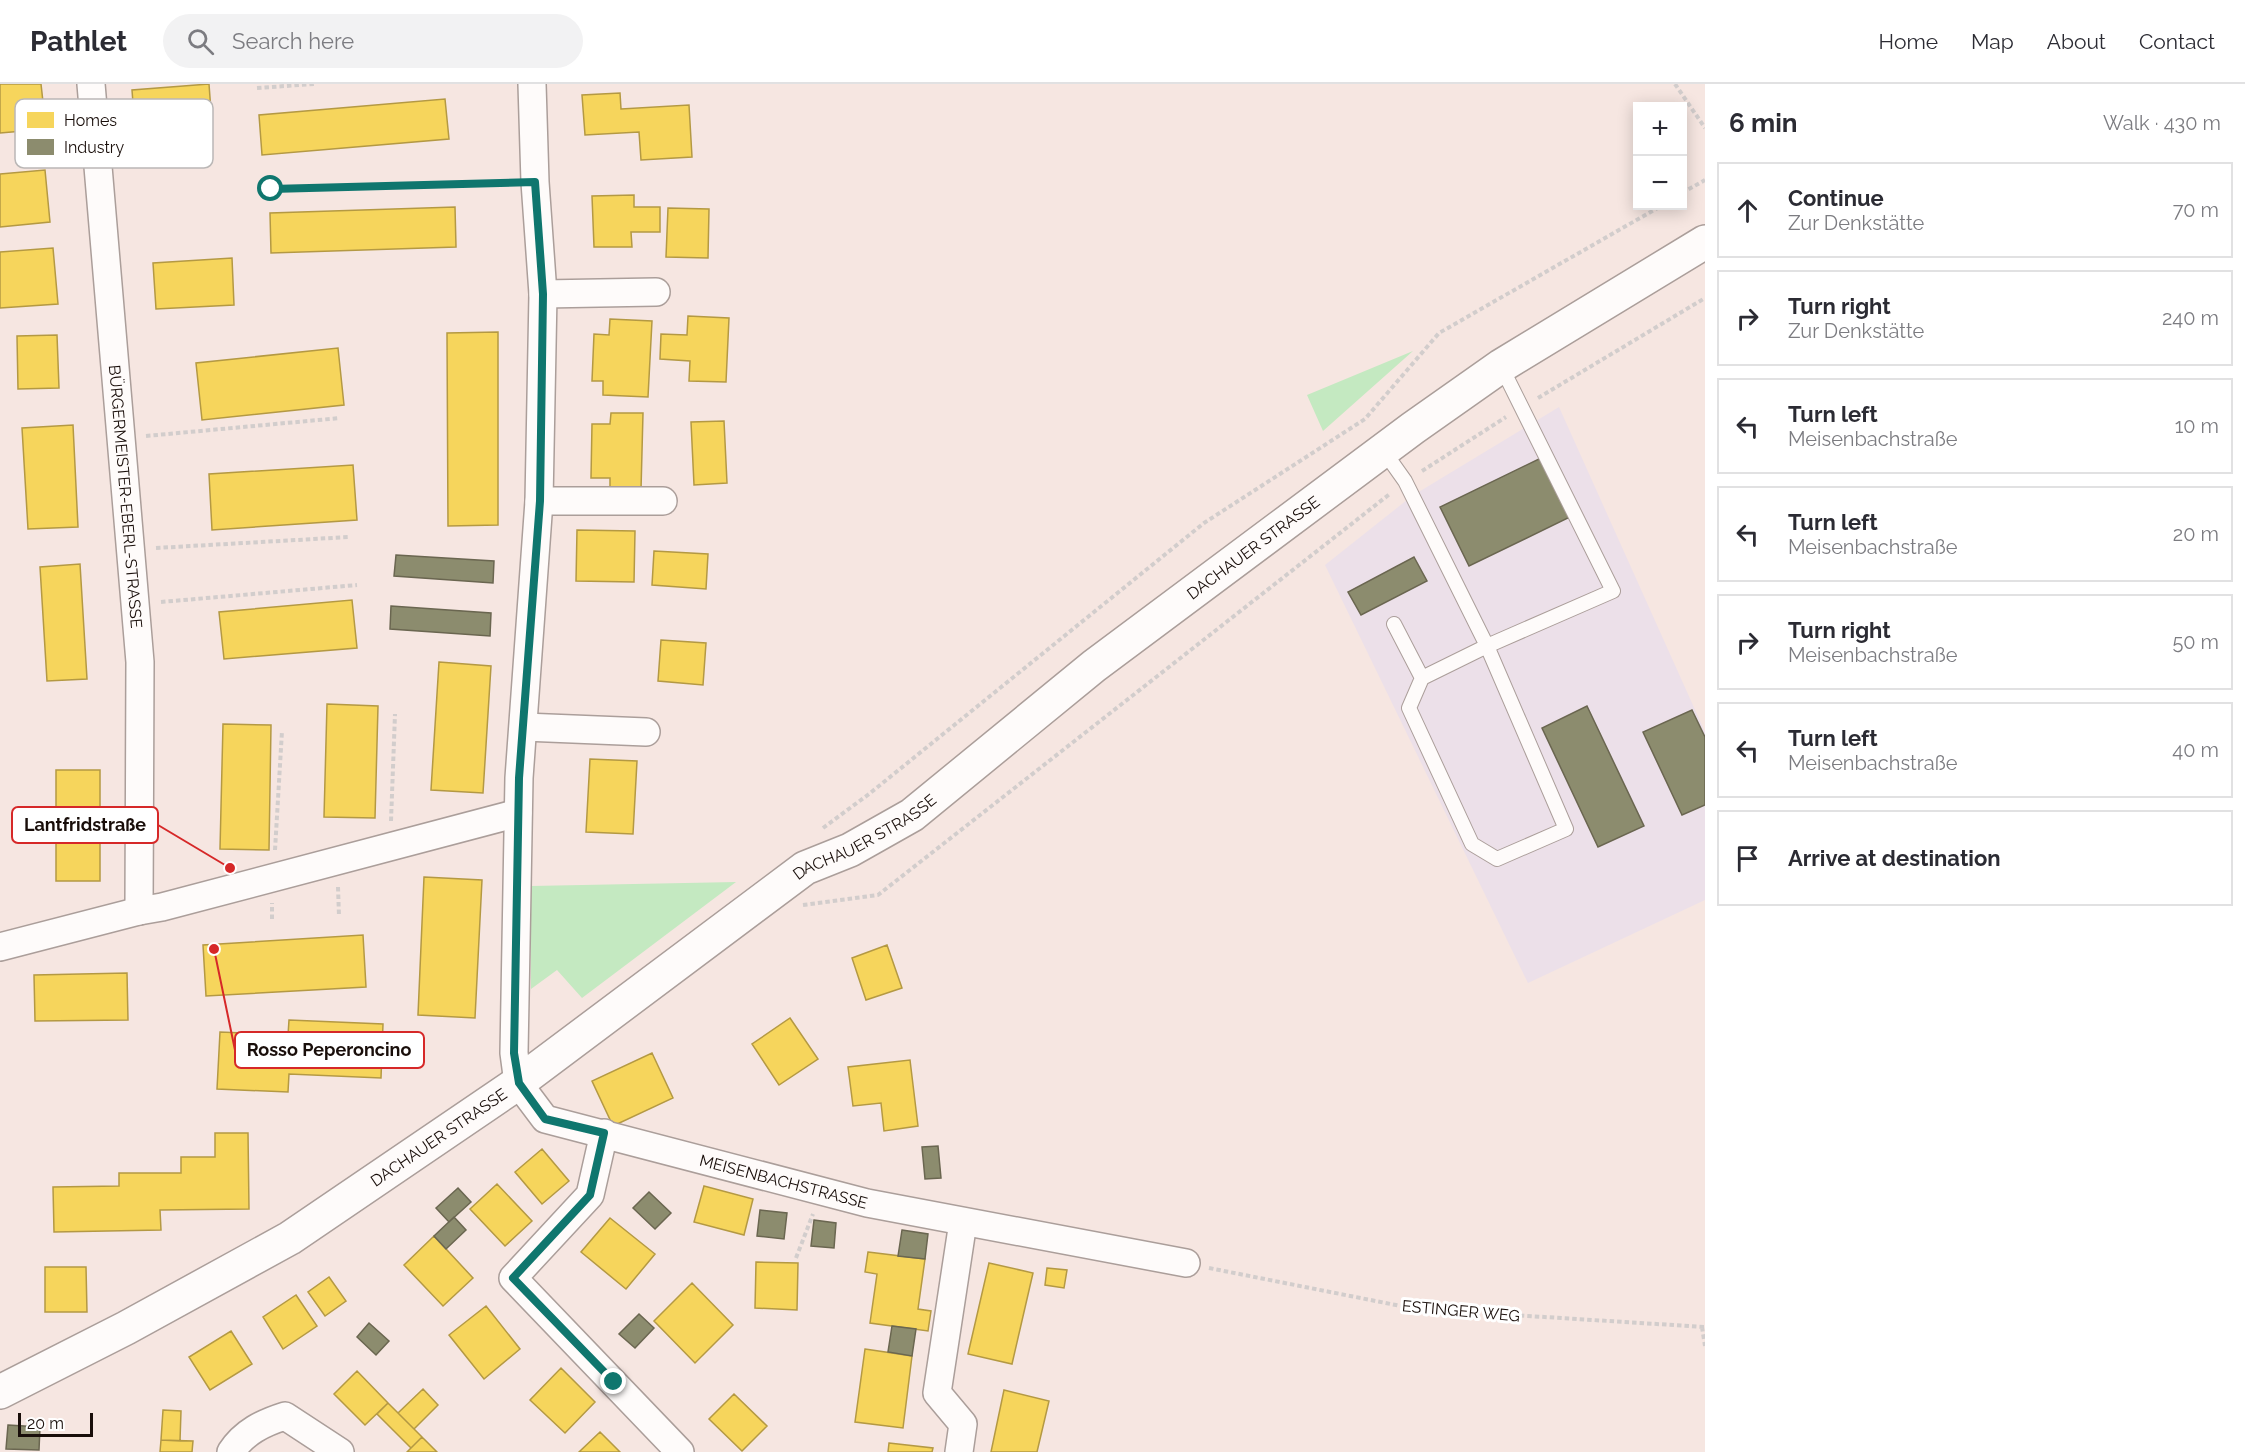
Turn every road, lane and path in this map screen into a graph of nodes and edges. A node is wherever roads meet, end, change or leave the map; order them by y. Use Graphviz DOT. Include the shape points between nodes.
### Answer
graph roads {
  1 [pos="91,84"];
  2 [pos="314,84"];
  3 [pos="532,84"];
  4 [pos="1675,84"];
  5 [pos="257,88"];
  6 [pos="92,99"];
  7 [pos="1705,128"];
  8 [pos="98,168"];
  9 [pos="1705,180"];
  10 [pos="535,182"];
  11 [pos="271,189"];
  12 [pos="1687,191"];
  13 [pos="1654,210"];
  14 [pos="1705,242"];
  15 [pos="656,292"];
  16 [pos="543,294"];
  17 [pos="1705,298"];
  18 [pos="1501,366"];
  19 [pos="1522,407"];
  20 [pos="340,418"];
  21 [pos="121,439"];
  22 [pos="1383,450"];
  23 [pos="540,501"];
  24 [pos="663,501"];
  25 [pos="350,537"];
  26 [pos="130,550"];
  27 [pos="357,585"];
  28 [pos="135,604"];
  29 [pos="1394,624"];
  30 [pos="1487,646"];
  31 [pos="1422,678"];
  32 [pos="395,714"];
  33 [pos="524,727"];
  34 [pos="282,731"];
  35 [pos="646,732"];
  36 [pos="518,813"];
  37 [pos="814,834"];
  38 [pos="390,847"];
  39 [pos="273,877"];
  40 [pos="139,911"];
  41 [pos="0,947"];
  42 [pos="519,1083"];
  43 [pos="604,1133"];
  44 [pos="821,1191"];
  45 [pos="963,1222"];
  46 [pos="796,1258"];
  47 [pos="1186,1263"];
  48 [pos="1704,1327"];
  49 [pos="1705,1346"];
  50 [pos="0,1392"];
  51 [pos="244,1448"];
  52 [pos="340,1452"];
  53 [pos="680,1452"];
  54 [pos="959,1452"];
  1 -- 6 [label="street, BÜRGERMEISTER-EBERL-STRASSE"];
  2 -- 5 [label="path"];
  3 -- 10 [label="street"];
  4 -- 7 [label="path"];
  8 -- 21 [label="street, BÜRGERMEISTER-EBERL-STRASSE"];
  9 -- 12 [label="path"];
  10 -- 11 [label="path"];
  10 -- 16 [label="street"];
  13 -- 37 [label="path" via="1439,333 1365,419 1204,523 869,794"];
  14 -- 18 [label="street, DACHAUER STRASSE"];
  15 -- 16 [label="street"];
  16 -- 23 [label="street"];
  17 -- 19 [label="path"];
  18 -- 19 [label="lane"];
  18 -- 22 [label="street, DACHAUER STRASSE"];
  19 -- 30 [label="lane" via="1613,591"];
  20 -- 21 [label="path"];
  21 -- 26 [label="street, BÜRGERMEISTER-EBERL-STRASSE"];
  22 -- 30 [label="lane" via="1405,482"];
  22 -- 42 [label="street, DACHAUER STRASSE" via="1094,666 912,815 850,850 805,868"];
  23 -- 24 [label="street"];
  23 -- 33 [label="street"];
  25 -- 26 [label="path"];
  26 -- 28 [label="street, BÜRGERMEISTER-EBERL-STRASSE"];
  27 -- 28 [label="path"];
  28 -- 40 [label="street, BÜRGERMEISTER-EBERL-STRASSE" via="140,662"];
  29 -- 31 [label="lane"];
  30 -- 31 [label="lane"];
  30 -- 31 [label="lane" via="1566,829 1497,860 1472,844 1409,708"];
  32 -- 38 [label="path"];
  33 -- 35 [label="street"];
  33 -- 36 [label="street"];
  34 -- 39 [label="path"];
  36 -- 38 [label="street"];
  36 -- 42 [label="street" via="514,1053"];
  38 -- 39 [label="street"];
  39 -- 40 [label="street"];
  40 -- 41 [label="street"];
  42 -- 43 [label="street, MEISENBACHSTRASSE" via="545,1119"];
  42 -- 50 [label="street, DACHAUER STRASSE" via="290,1238"];
  43 -- 44 [label="street, MEISENBACHSTRASSE"];
  43 -- 53 [label="street" via="590,1195 513,1278"];
  44 -- 45 [label="street, MEISENBACHSTRASSE"];
  44 -- 46 [label="path"];
  45 -- 47 [label="street, MEISENBACHSTRASSE"];
  45 -- 54 [label="street" via="937,1393 963,1424"];
  47 -- 48 [label="path, ESTINGER WEG" via="1416,1310"];
  48 -- 49 [label="path"];
  51 -- 52 [label="street" via="262,1423 285,1416"];
}
